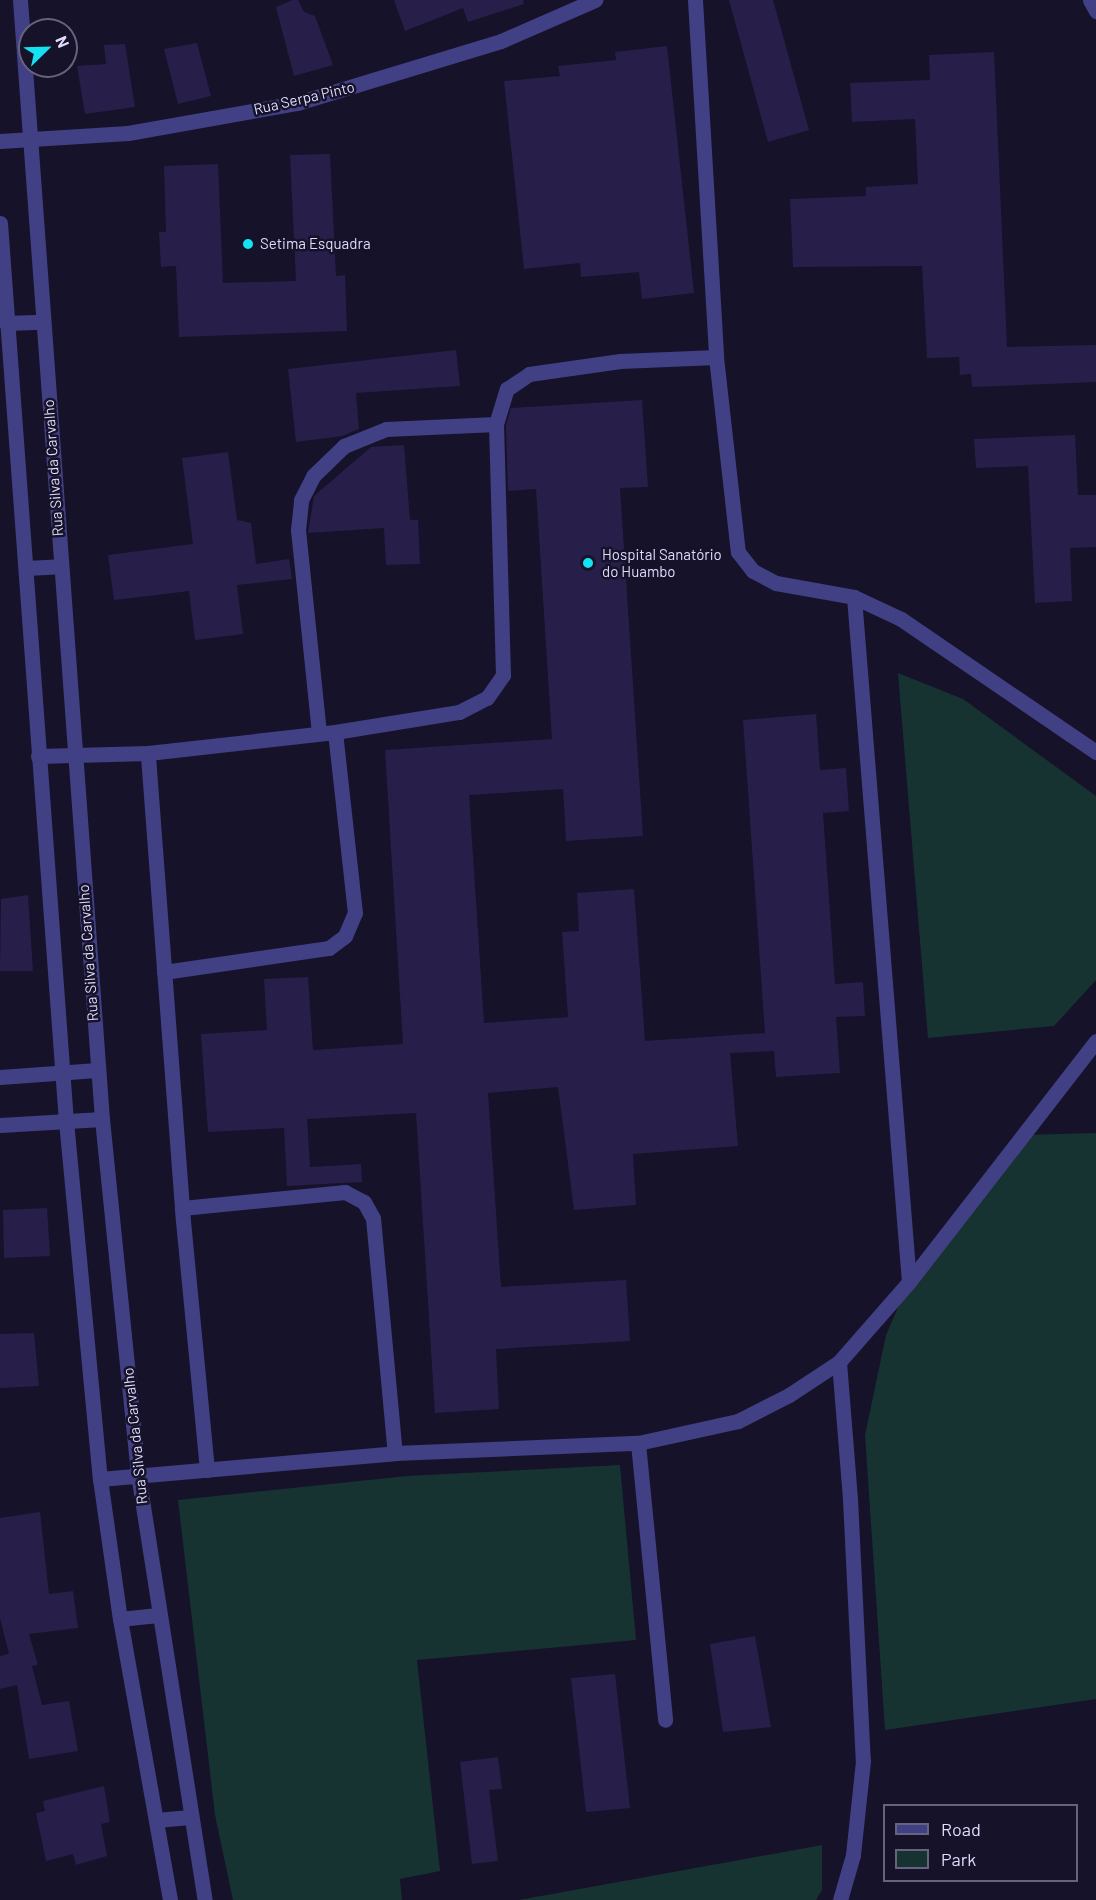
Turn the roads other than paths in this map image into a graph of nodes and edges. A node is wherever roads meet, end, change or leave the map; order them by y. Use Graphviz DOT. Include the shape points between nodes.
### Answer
graph roads {
  1 [pos="20,0"];
  2 [pos="596,0"];
  3 [pos="695,0"];
  4 [pos="1090,0"];
  5 [pos="1096,11"];
  6 [pos="31,140"];
  7 [pos="0,141"];
  8 [pos="0,223"];
  9 [pos="42,322"];
  10 [pos="6,323"];
  11 [pos="716,357"];
  12 [pos="496,424"];
  13 [pos="60,566"];
  14 [pos="26,568"];
  15 [pos="854,597"];
  16 [pos="335,732"];
  17 [pos="319,733"];
  18 [pos="1096,752"];
  19 [pos="148,753"];
  20 [pos="73,754"];
  21 [pos="38,756"];
  22 [pos="164,972"];
  23 [pos="1096,1041"];
  24 [pos="97,1070"];
  25 [pos="63,1073"];
  26 [pos="0,1077"];
  27 [pos="102,1119"];
  28 [pos="66,1121"];
  29 [pos="0,1125"];
  30 [pos="182,1208"];
  31 [pos="909,1282"];
  32 [pos="839,1362"];
  33 [pos="638,1443"];
  34 [pos="395,1453"];
  35 [pos="207,1470"];
  36 [pos="138,1474"];
  37 [pos="100,1479"];
  38 [pos="158,1616"];
  39 [pos="120,1619"];
  40 [pos="665,1720"];
  41 [pos="190,1817"];
  42 [pos="156,1820"];
  43 [pos="170,1900"];
  44 [pos="205,1900"];
  45 [pos="840,1900"];
  1 -- 6 [label="street, Rua Silva da Carvalho"];
  2 -- 6 [label="street, Rua Serpa Pinto" via="501,41 297,103 128,133"];
  3 -- 11 [label="street"];
  4 -- 5 [label="street"];
  6 -- 7 [label="street, Rua Serpa Pinto"];
  6 -- 9 [label="street, Rua Silva da Carvalho"];
  8 -- 10 [label="street"];
  9 -- 10 [label="street"];
  9 -- 13 [label="street, Rua Silva da Carvalho"];
  10 -- 14 [label="street"];
  11 -- 12 [label="street" via="620,361 529,374 507,389"];
  11 -- 15 [label="street" via="738,552 753,571 776,583"];
  12 -- 16 [label="street" via="503,675 487,698 459,712"];
  12 -- 17 [label="street" via="386,429 344,446 313,476 301,500 298,530"];
  13 -- 14 [label="street"];
  13 -- 20 [label="street, Rua Silva da Carvalho"];
  14 -- 21 [label="street"];
  15 -- 18 [label="street" via="901,619"];
  15 -- 31 [label="street"];
  16 -- 17 [label="street"];
  16 -- 22 [label="street" via="355,913 345,936 329,948"];
  17 -- 19 [label="street"];
  19 -- 20 [label="street"];
  19 -- 22 [label="street"];
  20 -- 21 [label="street"];
  20 -- 24 [label="street, Rua Silva da Carvalho"];
  21 -- 25 [label="street"];
  22 -- 30 [label="street"];
  23 -- 31 [label="street"];
  24 -- 25 [label="street"];
  24 -- 27 [label="street, Rua Silva da Carvalho"];
  25 -- 26 [label="street"];
  25 -- 28 [label="street"];
  27 -- 28 [label="street"];
  27 -- 36 [label="street, Rua Silva da Carvalho"];
  28 -- 29 [label="street"];
  28 -- 37 [label="street"];
  30 -- 34 [label="street" via="345,1192 364,1202 373,1218"];
  30 -- 35 [label="street"];
  31 -- 32 [label="street"];
  32 -- 33 [label="street" via="789,1395 738,1421"];
  32 -- 45 [label="street" via="863,1761 853,1855"];
  33 -- 34 [label="street"];
  33 -- 40 [label="street"];
  34 -- 35 [label="street"];
  35 -- 36 [label="street"];
  36 -- 37 [label="street"];
  36 -- 38 [label="street, Rua Silva da Carvalho"];
  37 -- 39 [label="street"];
  38 -- 39 [label="street"];
  38 -- 41 [label="street, Rua Silva da Carvalho"];
  39 -- 42 [label="street"];
  41 -- 42 [label="street"];
  41 -- 44 [label="street, Rua Silva da Carvalho"];
  42 -- 43 [label="street"];
}
